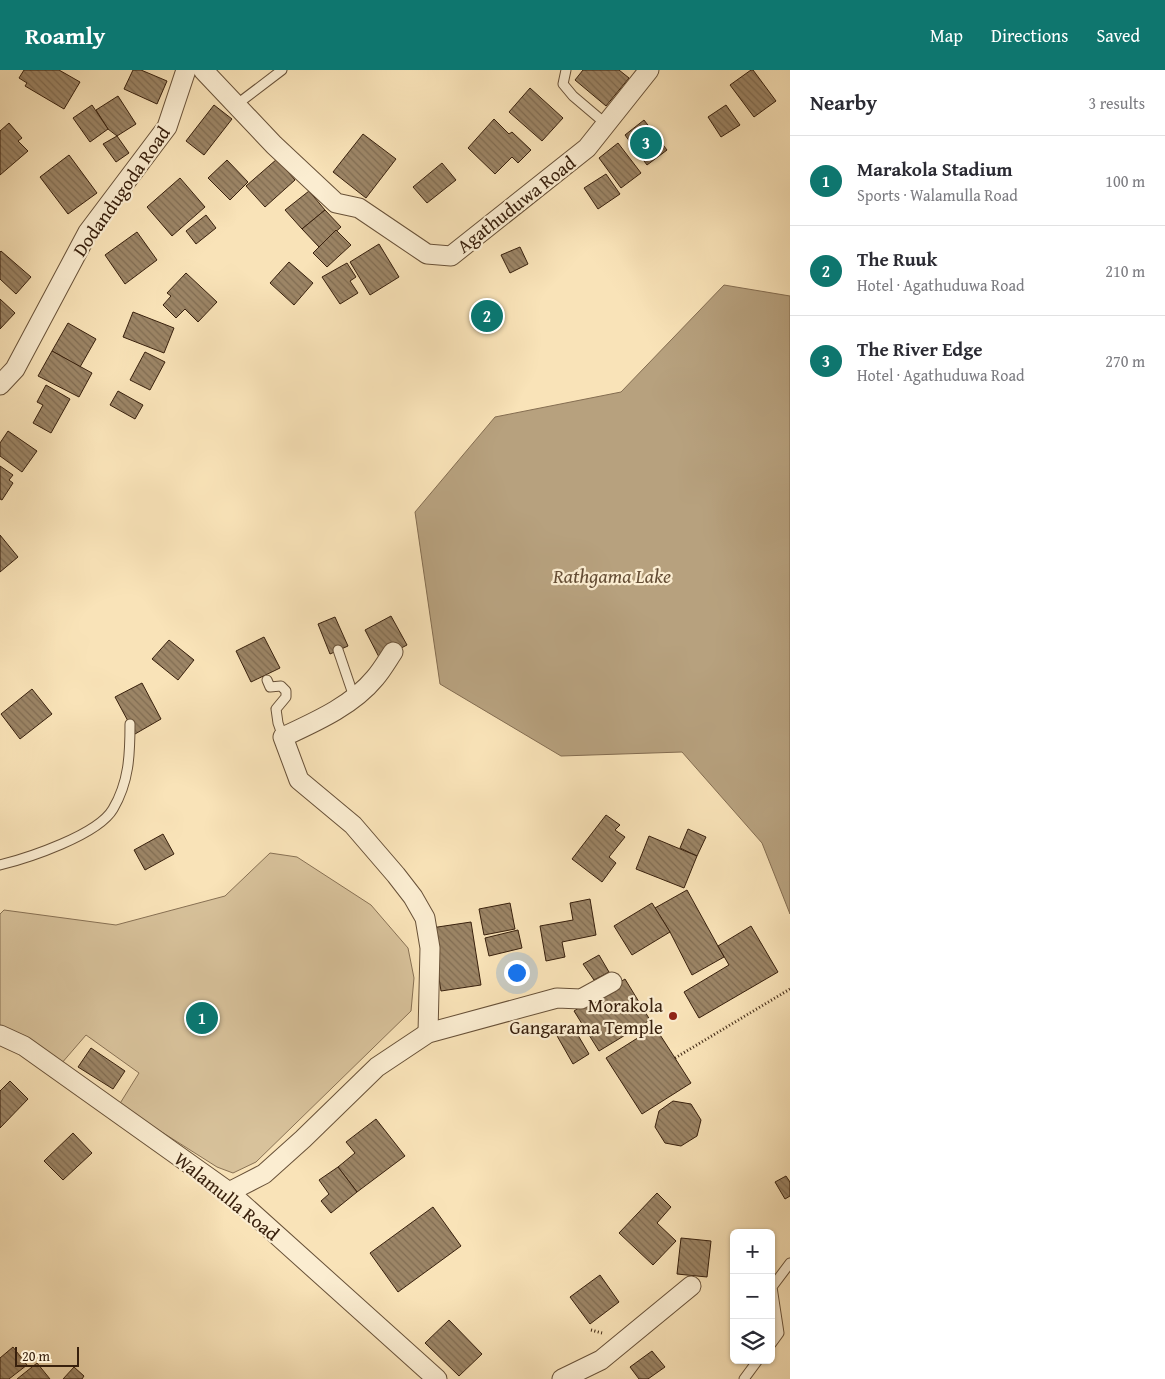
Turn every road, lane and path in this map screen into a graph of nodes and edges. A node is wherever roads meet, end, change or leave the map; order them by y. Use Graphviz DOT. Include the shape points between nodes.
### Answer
graph roads {
  1 [pos="186,70"];
  2 [pos="203,70"];
  3 [pos="282,70"];
  4 [pos="566,70"];
  5 [pos="648,70"];
  6 [pos="236,105"];
  7 [pos="606,124"];
  8 [pos="0,385"];
  9 [pos="338,650"];
  10 [pos="393,652"];
  11 [pos="267,680"];
  12 [pos="354,697"];
  13 [pos="130,724"];
  14 [pos="283,737"];
  15 [pos="0,865"];
  16 [pos="612,982"];
  17 [pos="790,989"];
  18 [pos="428,1033"];
  19 [pos="0,1035"];
  20 [pos="675,1058"];
  21 [pos="229,1192"];
  22 [pos="790,1263"];
  23 [pos="691,1286"];
  24 [pos="775,1339"];
  25 [pos="755,1364"];
  26 [pos="438,1379"];
  27 [pos="562,1379"];
  28 [pos="744,1379"];
  1 -- 8 [label="street, Dodandugoda Road" via="168,128 88,232 15,369"];
  2 -- 6 [label="street, Agathuduwa Road"];
  3 -- 6 [label="lane"];
  4 -- 7 [label="lane" via="563,84"];
  5 -- 7 [label="street, Agathuduwa Road"];
  6 -- 7 [label="street, Agathuduwa Road" via="336,203 359,208 427,254 451,256 587,148"];
  9 -- 12 [label="lane"];
  10 -- 12 [label="street" via="375,679"];
  11 -- 14 [label="lane" via="270,687 281,686 286,691 286,697 276,709"];
  12 -- 14 [label="street" via="328,715"];
  13 -- 15 [label="lane" via="130,757 124,786 112,812 89,831"];
  14 -- 18 [label="street" via="299,780 353,824 396,874 425,918 430,948"];
  16 -- 18 [label="street" via="581,999 557,998"];
  17 -- 20 [label="path"];
  18 -- 21 [label="street" via="377,1067 264,1174"];
  19 -- 21 [label="street, Walamulla Road" via="24,1046"];
  21 -- 26 [label="street, Walamulla Road"];
  22 -- 24 [label="lane" via="772,1287 779,1334"];
  23 -- 27 [label="street" via="601,1360"];
  25 -- 28 [label="lane"];
}
